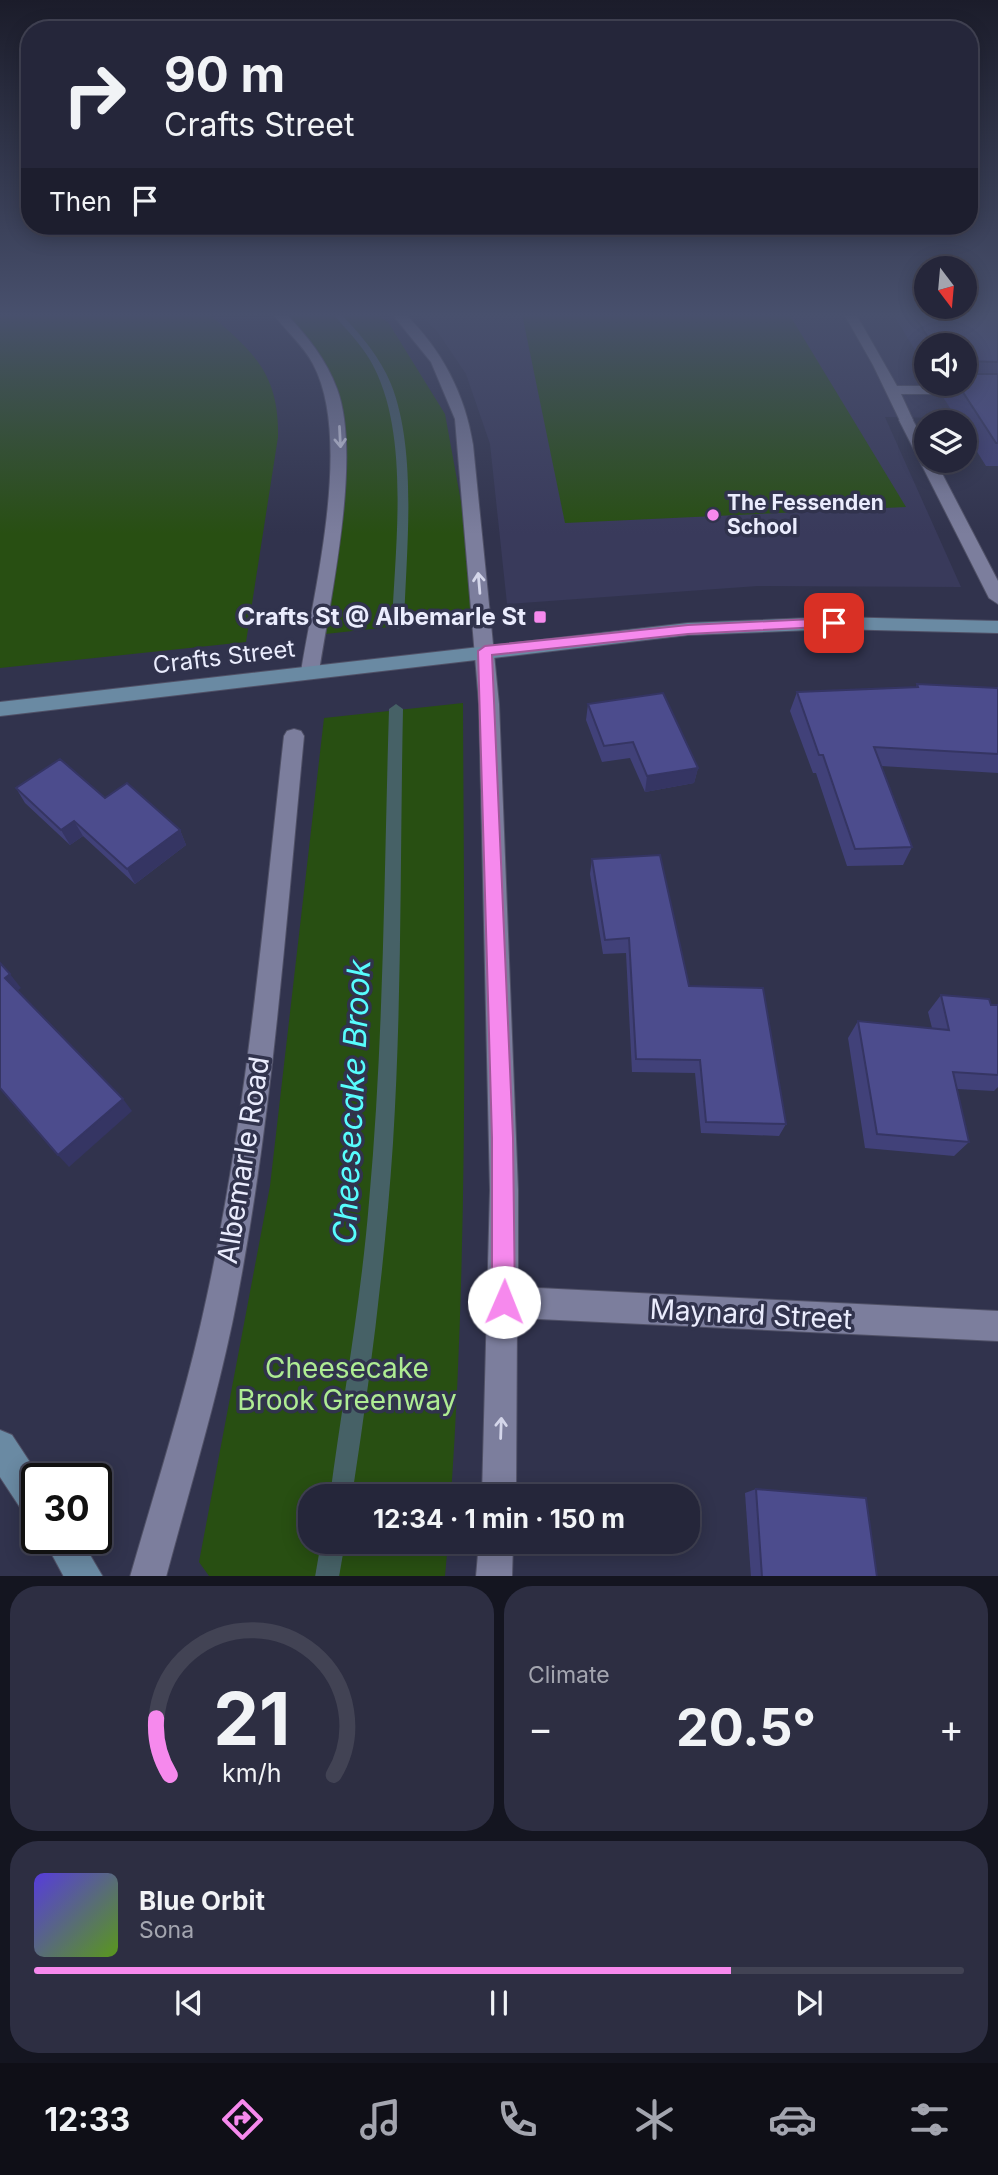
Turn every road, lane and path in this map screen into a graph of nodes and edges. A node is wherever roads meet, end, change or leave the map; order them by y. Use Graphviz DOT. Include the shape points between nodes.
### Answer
graph roads {
  1 [pos="331,388"];
  2 [pos="451,388"];
  3 [pos="891,390"];
  4 [pos="998,390"];
  5 [pos="914,436"];
  6 [pos="933,473"];
  7 [pos="998,598"];
  8 [pos="998,627"];
  9 [pos="485,651"];
  10 [pos="310,672"];
  11 [pos="0,709"];
  12 [pos="293,736"];
  13 [pos="504,1302"];
  14 [pos="998,1326"];
  15 [pos="0,1447"];
  16 [pos="21,1479"];
  17 [pos="499,1484"];
  18 [pos="70,1554"];
  19 [pos="496,1554"];
  20 [pos="84,1576"];
  21 [pos="148,1576"];
  22 [pos="495,1576"];
  1 -- 10 [label="street, one-way" via="340,425 339,480"];
  9 -- 2 [label="street, one-way" via="462,419"];
  3 -- 4 [label="street"];
  3 -- 5 [label="street"];
  6 -- 7 [label="street"];
  8 -- 9 [label="main road, Crafts Street" via="747,625"];
  9 -- 10 [label="main road, Crafts Street"];
  9 -- 13 [label="street"];
  10 -- 11 [label="main road, Crafts Street"];
  12 -- 21 [label="street, Albemarle Road" via="240,1203 212,1344"];
  13 -- 14 [label="street, Maynard Street"];
  17 -- 13 [label="street, one-way"];
  15 -- 16 [label="main road"];
  18 -- 20 [label="main road"];
  19 -- 22 [label="street"];
}
